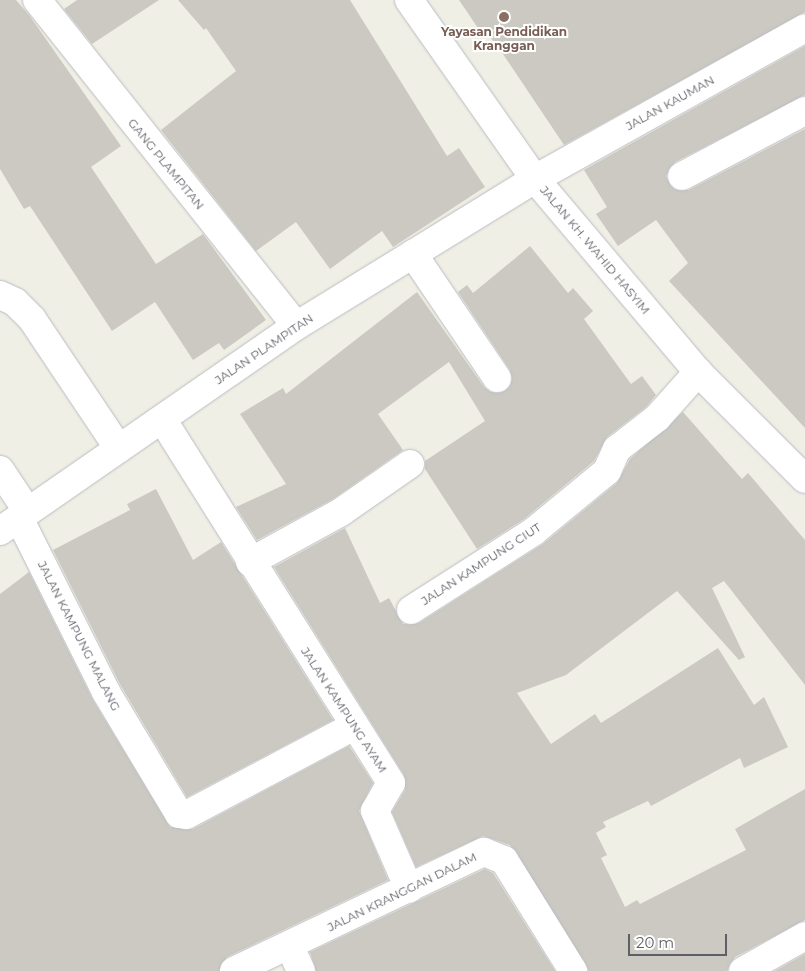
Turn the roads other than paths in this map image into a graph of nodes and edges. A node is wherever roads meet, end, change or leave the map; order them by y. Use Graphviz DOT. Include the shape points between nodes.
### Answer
graph roads {
  1 [pos="37,0"];
  2 [pos="409,0"];
  3 [pos="805,28"];
  4 [pos="805,111"];
  5 [pos="682,176"];
  6 [pos="535,179"];
  7 [pos="413,254"];
  8 [pos="0,295"];
  9 [pos="296,326"];
  10 [pos="698,372"];
  11 [pos="497,378"];
  12 [pos="162,419"];
  13 [pos="119,449"];
  14 [pos="410,464"];
  15 [pos="0,470"];
  16 [pos="804,476"];
  17 [pos="16,520"];
  18 [pos="250,562"];
  19 [pos="411,610"];
  20 [pos="354,726"];
  21 [pos="409,889"];
  22 [pos="805,936"];
  23 [pos="295,959"];
  24 [pos="234,971"];
  25 [pos="572,971"];
  26 [pos="743,971"];
  1 -- 9 [label="street, GANG PLAMPITAN"];
  2 -- 6 [label="street, JALAN KH. WAHID HASYIM"];
  3 -- 6 [label="street, JALAN KAUMAN"];
  4 -- 5 [label="street"];
  6 -- 7 [label="street, JALAN PLAMPITAN"];
  6 -- 10 [label="street, JALAN KH. WAHID HASYIM"];
  7 -- 9 [label="street, JALAN PLAMPITAN"];
  7 -- 11 [label="street"];
  8 -- 13 [label="street" via="32,319"];
  9 -- 12 [label="street, JALAN PLAMPITAN"];
  10 -- 16 [label="street, JALAN KH. WAHID HASYIM"];
  10 -- 19 [label="street, JALAN KAMPUNG CIUT" via="657,418 616,449 607,471 533,532"];
  12 -- 13 [label="street, JALAN PLAMPITAN"];
  12 -- 18 [label="street, JALAN KAMPUNG AYAM"];
  13 -- 17 [label="street, JALAN PLAMPITAN"];
  14 -- 18 [label="street" via="341,512"];
  15 -- 17 [label="street"];
  17 -- 20 [label="street, JALAN KAMPUNG MALANG" via="106,692 179,814 186,815"];
  18 -- 20 [label="street, JALAN KAMPUNG AYAM"];
  20 -- 21 [label="street, JALAN KAMPUNG AYAM" via="391,784 375,811"];
  21 -- 23 [label="street, JALAN KRANGGAN DALAM"];
  21 -- 25 [label="street, JALAN KRANGGAN DALAM" via="484,852 498,855"];
  22 -- 26 [label="street"];
  23 -- 24 [label="street, JALAN KRANGGAN DALAM"];
}
